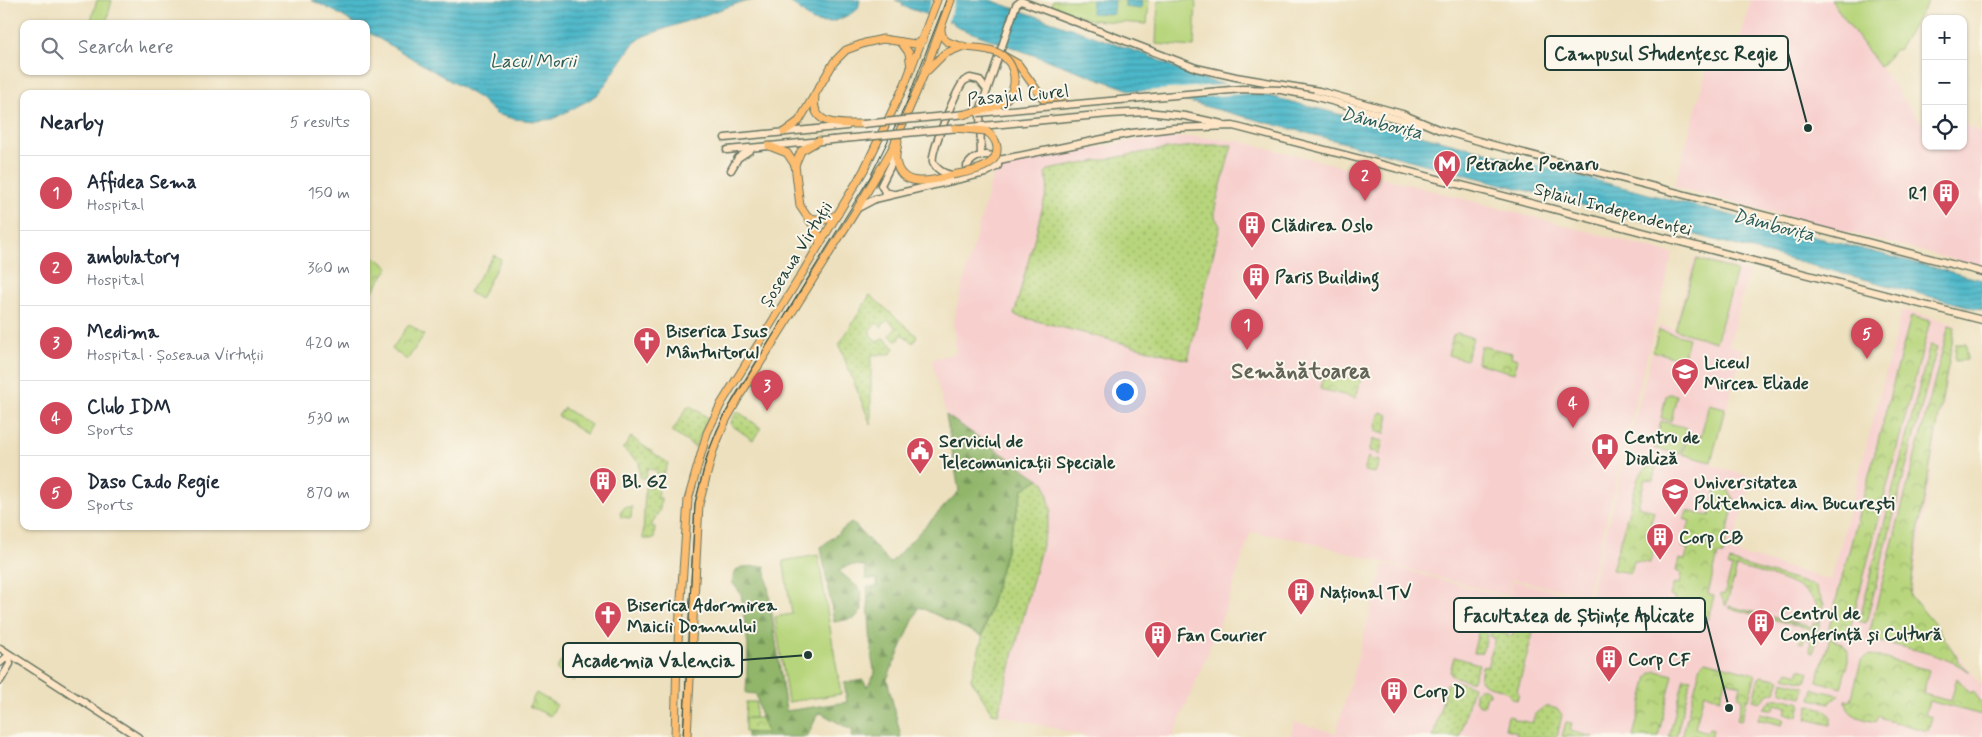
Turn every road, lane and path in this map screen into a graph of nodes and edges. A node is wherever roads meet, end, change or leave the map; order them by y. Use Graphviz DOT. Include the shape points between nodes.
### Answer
graph roads {
  1 [pos="937,0"];
  2 [pos="951,0"];
  3 [pos="941,29"];
  4 [pos="923,40"];
  5 [pos="900,42"];
  6 [pos="964,47"];
  7 [pos="1002,55"];
  8 [pos="910,72"];
  9 [pos="924,74"];
  10 [pos="987,90"];
  11 [pos="815,94"];
  12 [pos="1079,104"];
  13 [pos="963,115"];
  14 [pos="863,124"];
  15 [pos="1233,126"];
  16 [pos="955,128"];
  17 [pos="1440,130"];
  18 [pos="784,132"];
  19 [pos="898,137"];
  20 [pos="725,138"];
  21 [pos="818,141"];
  22 [pos="770,146"];
  23 [pos="760,147"];
  24 [pos="892,149"];
  25 [pos="727,150"];
  26 [pos="981,156"];
  27 [pos="1000,160"];
  28 [pos="795,165"];
  29 [pos="731,170"];
  30 [pos="952,176"];
  31 [pos="968,177"];
  32 [pos="894,194"];
  33 [pos="857,209"];
  34 [pos="839,214"];
  35 [pos="809,218"];
  36 [pos="820,244"];
  37 [pos="1982,272"];
  38 [pos="1982,320"];
  39 [pos="0,648"];
  40 [pos="9,654"];
  41 [pos="0,663"];
  42 [pos="0,681"];
  43 [pos="138,737"];
  44 [pos="674,737"];
  45 [pos="687,737"];
  1 -- 4 [label="main road, Șoseaua Virtuții"];
  2 -- 3 [label="main road, Șoseaua Virtuții"];
  3 -- 6 [label="main road" via="945,41"];
  3 -- 9 [label="main road, Șoseaua Virtuții"];
  4 -- 5 [label="main road" via="915,44"];
  4 -- 8 [label="main road, Șoseaua Virtuții"];
  5 -- 8 [label="main road" via="910,53"];
  5 -- 11 [label="main road" via="883,39 846,50 834,62"];
  6 -- 7 [label="main road, bridge"];
  6 -- 9 [label="main road" via="940,56"];
  7 -- 12 [label="main road, bridge" via="1018,64 1044,100"];
  7 -- 13 [label="main road, bridge" via="1014,74 1009,97 998,105"];
  8 -- 34 [label="main road, Șoseaua Virtuții" via="887,125"];
  9 -- 19 [label="main road, Șoseaua Virtuții"];
  10 -- 17 [label="main road, Splaiul Independenței" via="1016,5 1021,1 1196,68 1319,91 1402,114"];
  10 -- 26 [label="main road" via="979,115"];
  10 -- 30 [label="main road" via="979,80 970,78 964,81 938,140 933,162"];
  11 -- 14 [label="main road" via="815,110 823,120"];
  11 -- 18 [label="main road" via="799,121"];
  12 -- 13 [label="main road, Pasajul Ciurel, bridge"];
  12 -- 17 [label="main road, Pasajul Ciurel, bridge" via="1242,88 1281,90"];
  13 -- 14 [label="main road, Pasajul Ciurel, bridge"];
  14 -- 18 [label="main road, Pasajul Ciurel"];
  15 -- 16 [label="main road, Pasajul Ciurel, bridge" via="1147,112"];
  15 -- 27 [label="main road, Splaiul Independenței" via="1132,133"];
  15 -- 38 [label="main road, Splaiul Independenței"];
  16 -- 21 [label="main road, Pasajul Ciurel, bridge"];
  16 -- 30 [label="main road, bridge" via="986,131 995,140 997,151 988,165"];
  17 -- 37 [label="main road, Splaiul Independenței"];
  18 -- 20 [label="main road, Pasajul Ciurel"];
  19 -- 24 [label="main road, Șoseaua Virtuții"];
  19 -- 30 [label="main road" via="896,160 906,177 924,182"];
  21 -- 22 [label="main road, Pasajul Ciurel"];
  21 -- 28 [label="main road" via="801,151"];
  22 -- 23 [label="main road, Pasajul Ciurel"];
  22 -- 28 [label="main road" via="787,153"];
  23 -- 25 [label="main road, Pasajul Ciurel"];
  23 -- 29 [label="main road" via="742,155"];
  24 -- 32 [label="main road" via="891,165 881,185 885,192"];
  24 -- 33 [label="main road, Șoseaua Virtuții"];
  26 -- 27 [label="main road, Splaiul Independenței" via="992,155"];
  26 -- 31 [label="main road" via="969,163"];
  27 -- 31 [label="main road, Splaiul Independenței" via="993,170"];
  28 -- 35 [label="main road" via="800,206"];
  31 -- 32 [label="main road, Splaiul Independenței"];
  32 -- 33 [label="main road, Splaiul Independenței" via="872,200"];
  33 -- 45 [label="main road, Șoseaua Virtuții" via="732,409 706,470 697,524"];
  34 -- 35 [label="main road" via="825,220"];
  34 -- 36 [label="main road, Șoseaua Virtuții"];
  35 -- 36 [label="main road"];
  36 -- 44 [label="main road, Șoseaua Virtuții" via="721,404 707,433 688,500"];
  39 -- 40 [label="main road"];
  40 -- 41 [label="main road"];
  40 -- 42 [label="main road" via="10,664"];
  40 -- 43 [label="main road"];
}
